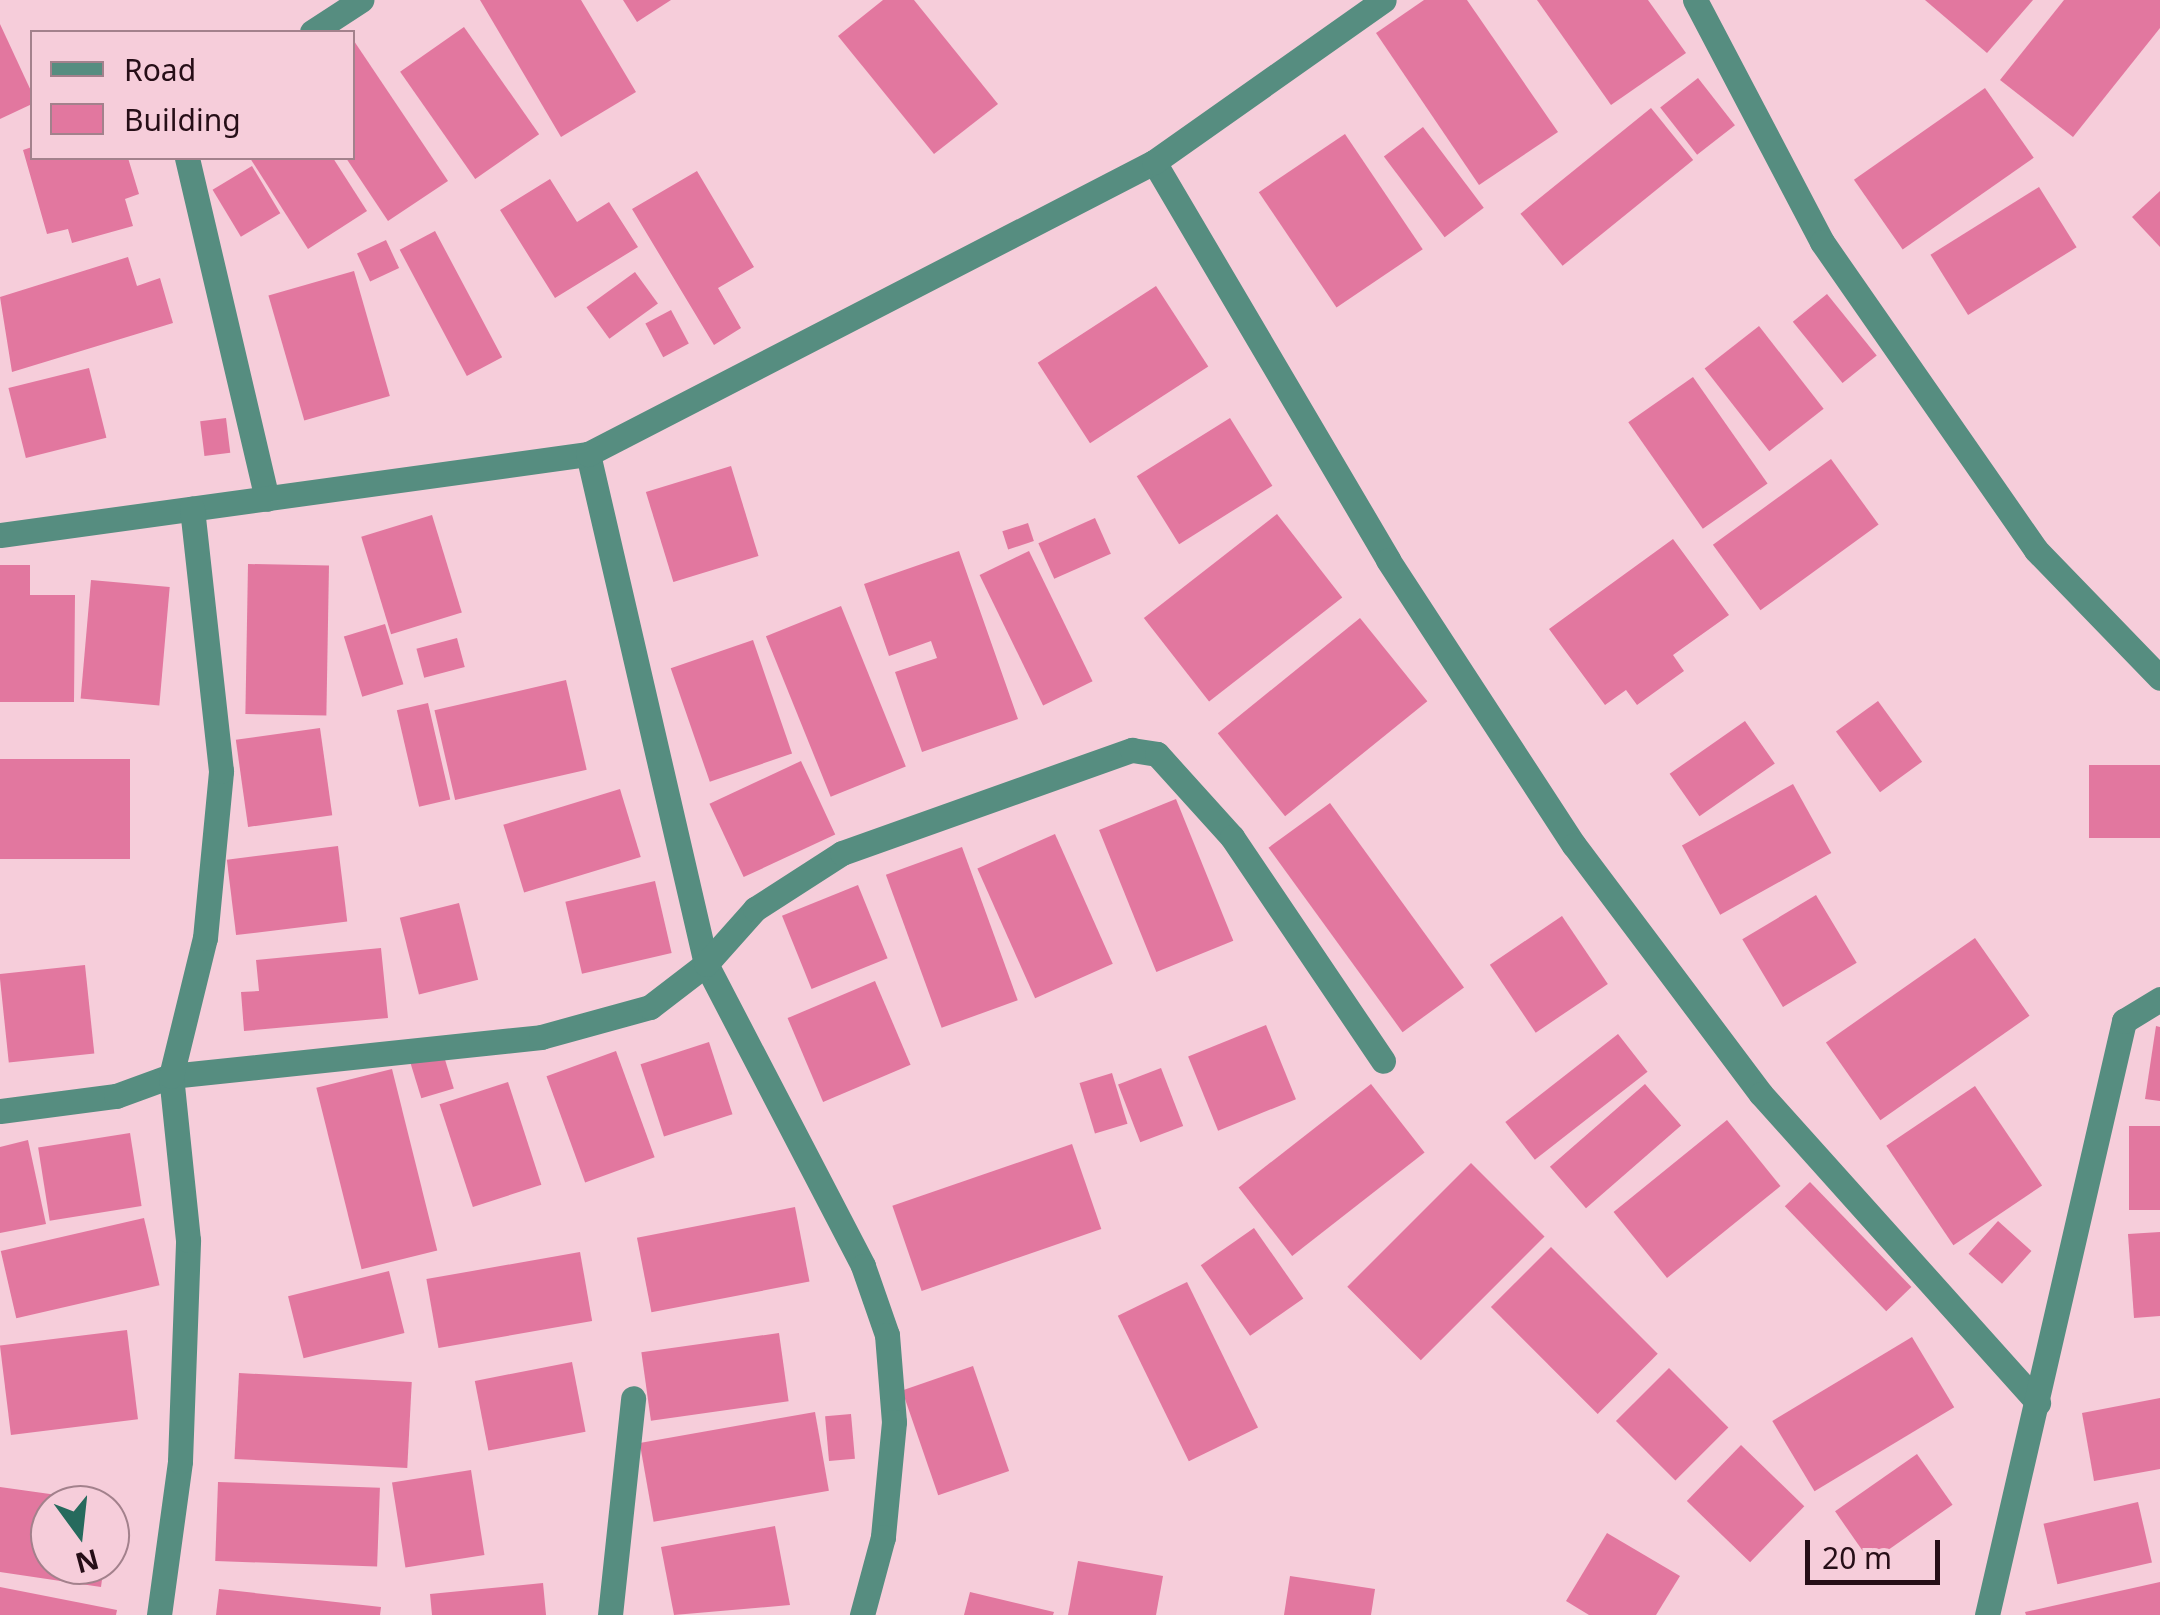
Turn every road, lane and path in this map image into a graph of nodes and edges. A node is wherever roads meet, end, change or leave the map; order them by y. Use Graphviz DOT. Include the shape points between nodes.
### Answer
graph roads {
  1 [pos="361,0"];
  2 [pos="1384,0"];
  3 [pos="1695,0"];
  4 [pos="315,30"];
  5 [pos="186,160"];
  6 [pos="1154,162"];
  7 [pos="588,454"];
  8 [pos="267,499"];
  9 [pos="192,509"];
  10 [pos="0,535"];
  11 [pos="2160,678"];
  12 [pos="706,964"];
  13 [pos="2160,999"];
  14 [pos="1382,1061"];
  15 [pos="171,1076"];
  16 [pos="0,1112"];
  17 [pos="633,1398"];
  18 [pos="2038,1403"];
  19 [pos="159,1615"];
  20 [pos="610,1615"];
  21 [pos="862,1615"];
  22 [pos="1987,1615"];
  1 -- 4 [label="street"];
  2 -- 6 [label="street"];
  3 -- 11 [label="street" via="1822,242 2036,550"];
  5 -- 8 [label="street"];
  6 -- 7 [label="street" via="840,332"];
  6 -- 18 [label="street" via="1388,560 1574,845 1761,1094"];
  7 -- 8 [label="street"];
  7 -- 12 [label="street"];
  8 -- 9 [label="street"];
  9 -- 10 [label="street"];
  9 -- 15 [label="street" via="220,771 205,938"];
  12 -- 14 [label="street" via="755,909 842,853 1132,750 1157,754 1232,838"];
  12 -- 15 [label="street" via="650,1008 541,1036"];
  12 -- 21 [label="street" via="862,1266 888,1336 894,1422 883,1537"];
  13 -- 18 [label="street" via="2124,1021"];
  15 -- 16 [label="street" via="116,1096"];
  15 -- 19 [label="street" via="188,1240 180,1461"];
  17 -- 20 [label="street"];
  18 -- 22 [label="street"];
}
